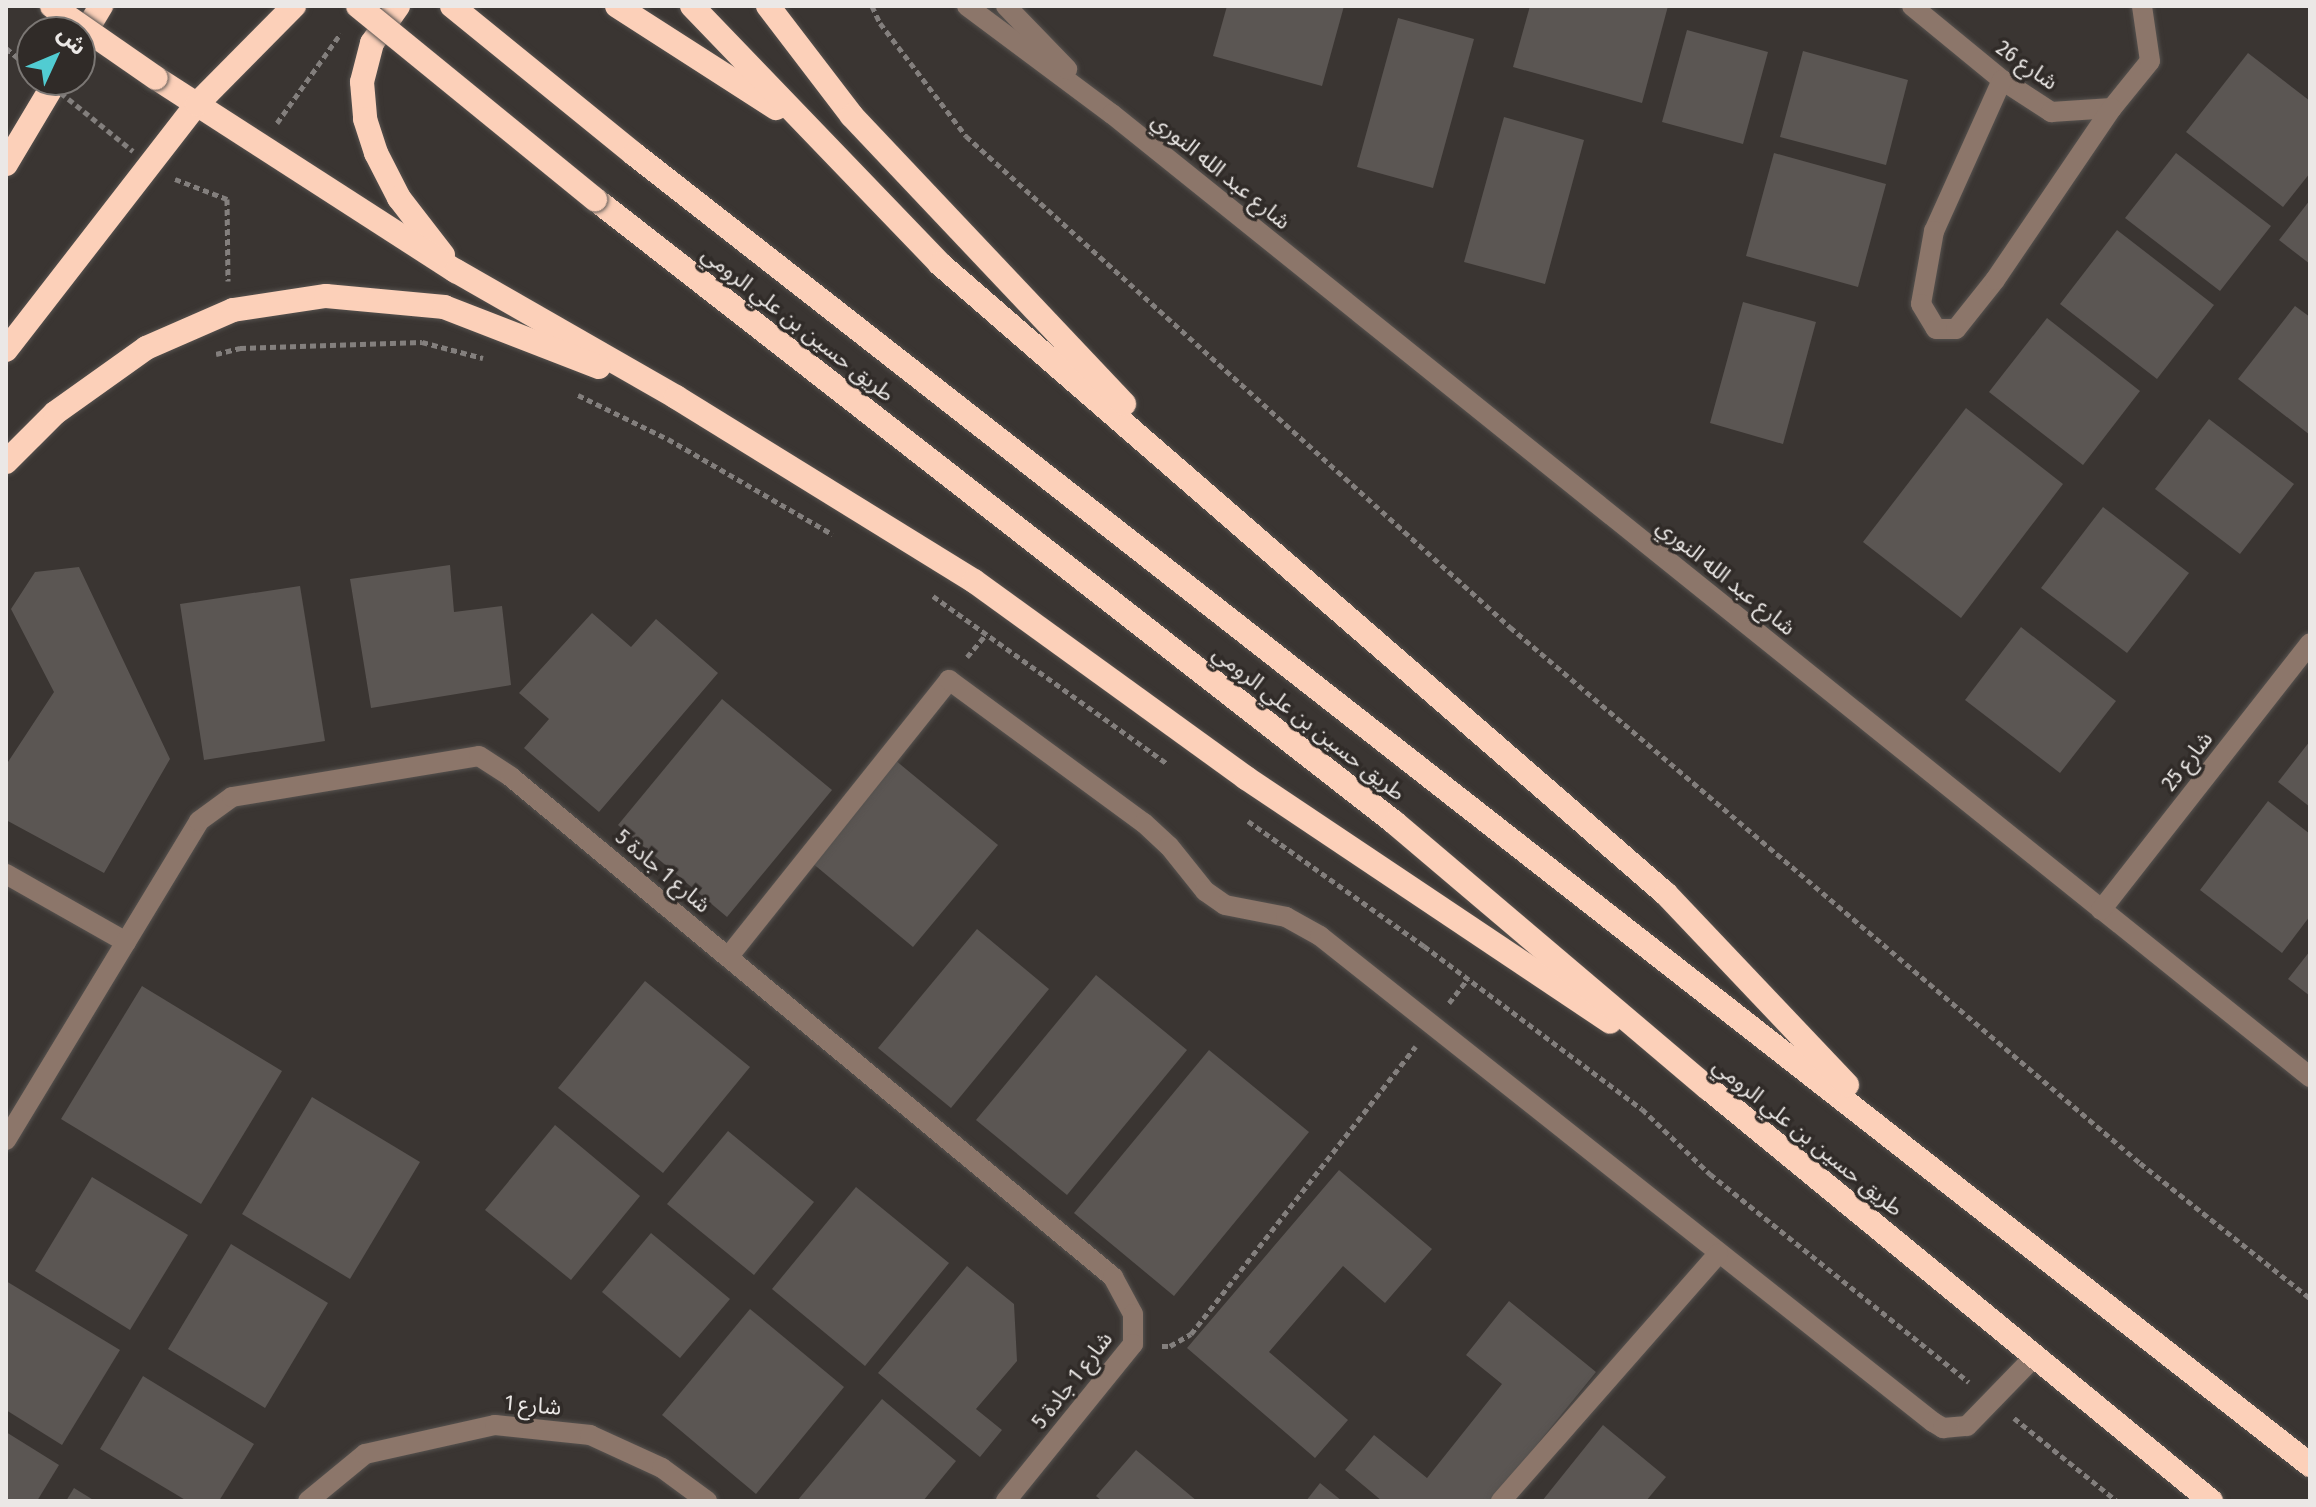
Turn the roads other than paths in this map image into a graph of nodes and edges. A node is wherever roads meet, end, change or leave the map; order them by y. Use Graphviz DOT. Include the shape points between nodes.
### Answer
graph roads {
  1 [pos="52,6"];
  2 [pos="294,6"];
  3 [pos="358,6"];
  4 [pos="398,6"];
  5 [pos="452,6"];
  6 [pos="617,6"];
  7 [pos="692,6"];
  8 [pos="768,6"];
  9 [pos="967,6"];
  10 [pos="1006,6"];
  11 [pos="1912,6"];
  12 [pos="2142,6"];
  13 [pos="2002,80"];
  14 [pos="46,96"];
  15 [pos="197,104"];
  16 [pos="2112,108"];
  17 [pos="1112,114"];
  18 [pos="808,129"];
  19 [pos="6,164"];
  20 [pos="456,271"];
  21 [pos="6,350"];
  22 [pos="676,397"];
  23 [pos="6,462"];
  24 [pos="1213,498"];
  25 [pos="2310,643"];
  26 [pos="6,874"];
  27 [pos="2101,910"];
  28 [pos="126,942"];
  29 [pos="729,956"];
  30 [pos="2310,1077"];
  31 [pos="1708,1088"];
  32 [pos="6,1140"];
  33 [pos="1900,1142"];
  34 [pos="1718,1254"];
  35 [pos="2035,1356"];
  36 [pos="2310,1465"];
  37 [pos="308,1501"];
  38 [pos="707,1501"];
  39 [pos="1006,1501"];
  40 [pos="1501,1501"];
  41 [pos="2211,1501"];
  1 -- 15 [label="highway, bridge"];
  2 -- 15 [label="highway"];
  3 -- 31 [label="highway, طريق حسين بن علي الرومي, bridge" via="595,199 1395,823"];
  4 -- 20 [label="highway" via="372,43 362,82 365,119 399,198"];
  5 -- 33 [label="highway, طريق حسين بن علي الرومي" via="634,154"];
  6 -- 18 [label="highway"];
  7 -- 18 [label="highway"];
  8 -- 24 [label="highway" via="852,116"];
  9 -- 17 [label="street, شارع عبد الله النوري"];
  10 -- 17 [label="street, شارع عبد الله النوري"];
  11 -- 13 [label="street, شارع 26"];
  12 -- 16 [label="street" via="2150,61"];
  13 -- 16 [label="street, شارع 26" via="2051,112"];
  13 -- 16 [label="street" via="1934,231 1921,304 1936,329 1956,329"];
  14 -- 19 [label="highway"];
  15 -- 20 [label="highway"];
  15 -- 21 [label="highway"];
  17 -- 27 [label="street, شارع عبد الله النوري"];
  18 -- 24 [label="highway" via="940,264"];
  20 -- 22 [label="highway"];
  22 -- 23 [label="highway" via="444,307 326,296 233,310 146,348 55,413"];
  22 -- 31 [label="highway" via="974,581 1246,778"];
  24 -- 33 [label="highway" via="1666,894"];
  25 -- 27 [label="street, شارع 25"];
  26 -- 28 [label="street"];
  27 -- 30 [label="street, شارع عبد الله النوري"];
  28 -- 29 [label="street, شارع 1 جادة 5" via="199,821 232,797 479,756"];
  28 -- 32 [label="street, شارع 1 جادة 5"];
  29 -- 34 [label="street" via="949,680 1144,823 1205,891 1225,905 1304,925"];
  29 -- 39 [label="street, شارع 1 جادة 5" via="1113,1277 1133,1314 1133,1344"];
  31 -- 35 [label="highway, طريق حسين بن علي الرومي"];
  33 -- 36 [label="highway, طريق حسين بن علي الرومي"];
  34 -- 35 [label="street" via="1943,1428 1955,1430 1976,1419"];
  34 -- 40 [label="street"];
  35 -- 41 [label="highway, طريق حسين بن علي الرومي"];
  37 -- 38 [label="street, شارع 1" via="365,1454 495,1425 590,1435 662,1468"];
}
